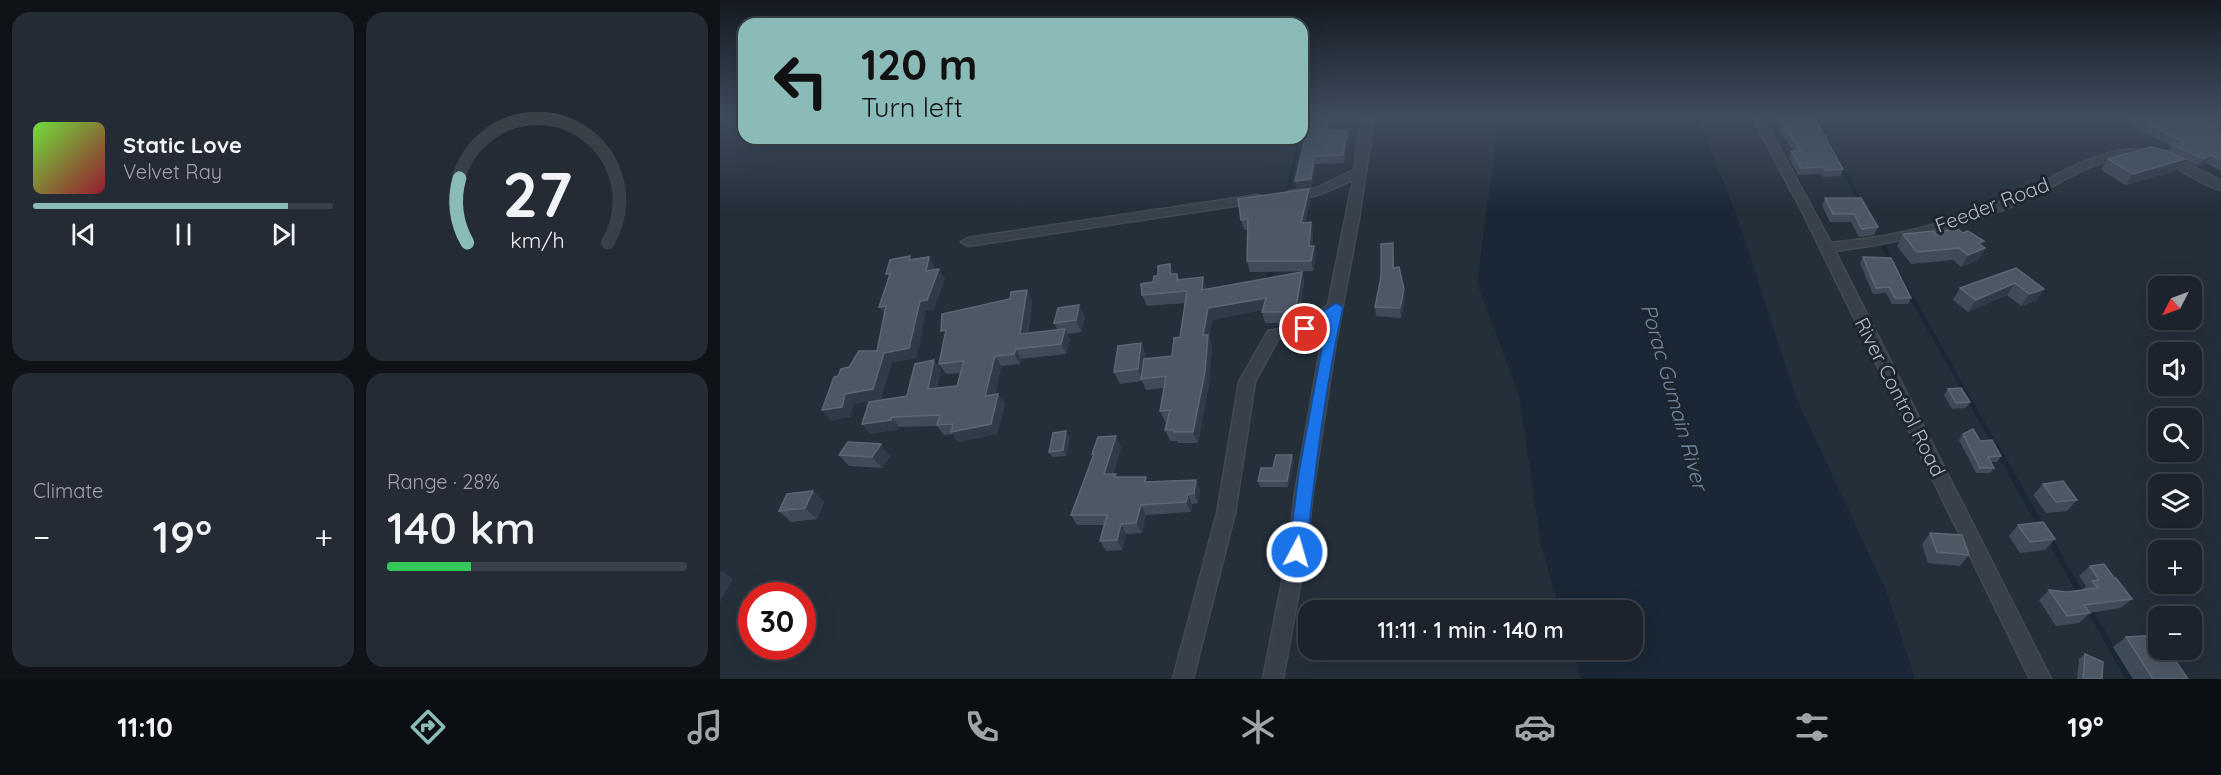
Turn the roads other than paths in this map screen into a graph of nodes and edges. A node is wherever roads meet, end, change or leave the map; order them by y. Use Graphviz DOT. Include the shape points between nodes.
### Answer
graph roads {
  1 [pos="1363,149"];
  2 [pos="1773,149"];
  3 [pos="1360,172"];
  4 [pos="2221,186"];
  5 [pos="968,242"];
  6 [pos="1825,248"];
  7 [pos="1336,307"];
  8 [pos="1183,679"];
  9 [pos="1273,679"];
  10 [pos="2041,679"];
  1 -- 3 [label="street"];
  2 -- 6 [label="street, River Control Road"];
  3 -- 5 [label="street" via="1317,192"];
  3 -- 7 [label="street"];
  4 -- 6 [label="street, Feeder Road" via="2139,152 2118,155 1960,221 1900,237"];
  6 -- 10 [label="street, River Control Road"];
  7 -- 8 [label="street" via="1305,329 1273,335 1247,382 1226,513"];
  7 -- 9 [label="street"];
}
